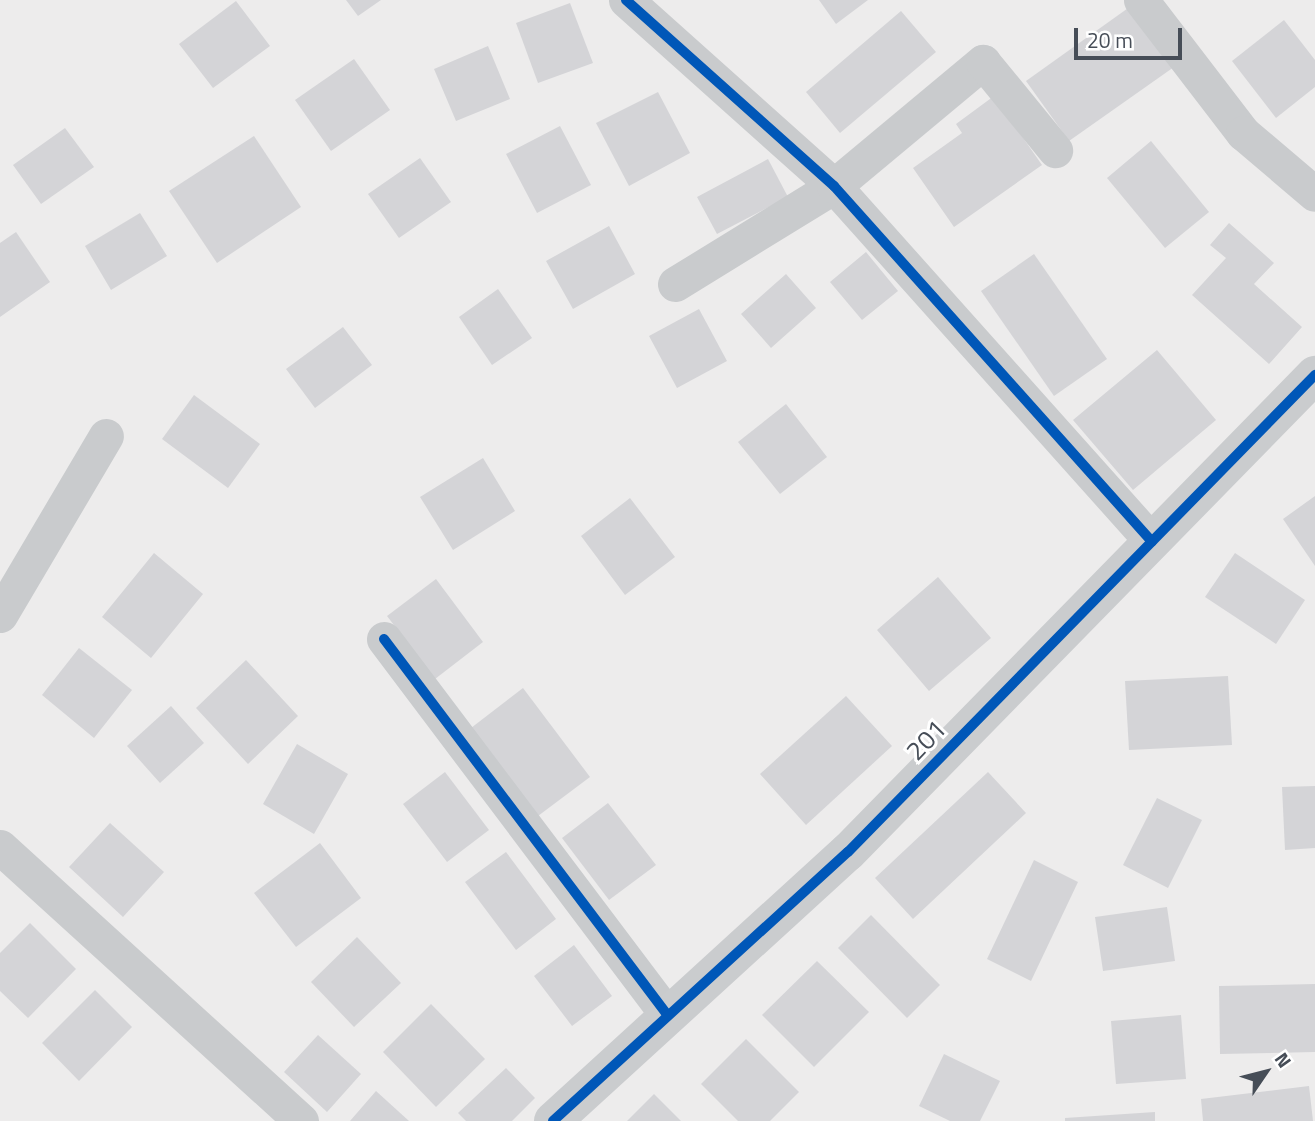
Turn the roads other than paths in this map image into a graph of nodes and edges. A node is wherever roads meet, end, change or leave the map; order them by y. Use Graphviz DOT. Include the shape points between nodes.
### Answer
graph roads {
  1 [pos="626,0"];
  2 [pos="1141,0"];
  3 [pos="1055,150"];
  4 [pos="834,186"];
  5 [pos="1315,194"];
  6 [pos="675,284"];
  7 [pos="1315,375"];
  8 [pos="106,436"];
  9 [pos="1152,542"];
  10 [pos="0,615"];
  11 [pos="384,639"];
  12 [pos="0,847"];
  13 [pos="667,1014"];
  14 [pos="301,1121"];
  15 [pos="553,1121"];
  1 -- 4 [label="street"];
  2 -- 5 [label="street" via="1243,133"];
  3 -- 4 [label="street" via="983,62"];
  4 -- 6 [label="street"];
  4 -- 9 [label="street"];
  7 -- 9 [label="street, 201"];
  8 -- 10 [label="street"];
  9 -- 13 [label="street, 201" via="848,852"];
  11 -- 13 [label="street"];
  12 -- 14 [label="street"];
  13 -- 15 [label="street, 201"];
}
